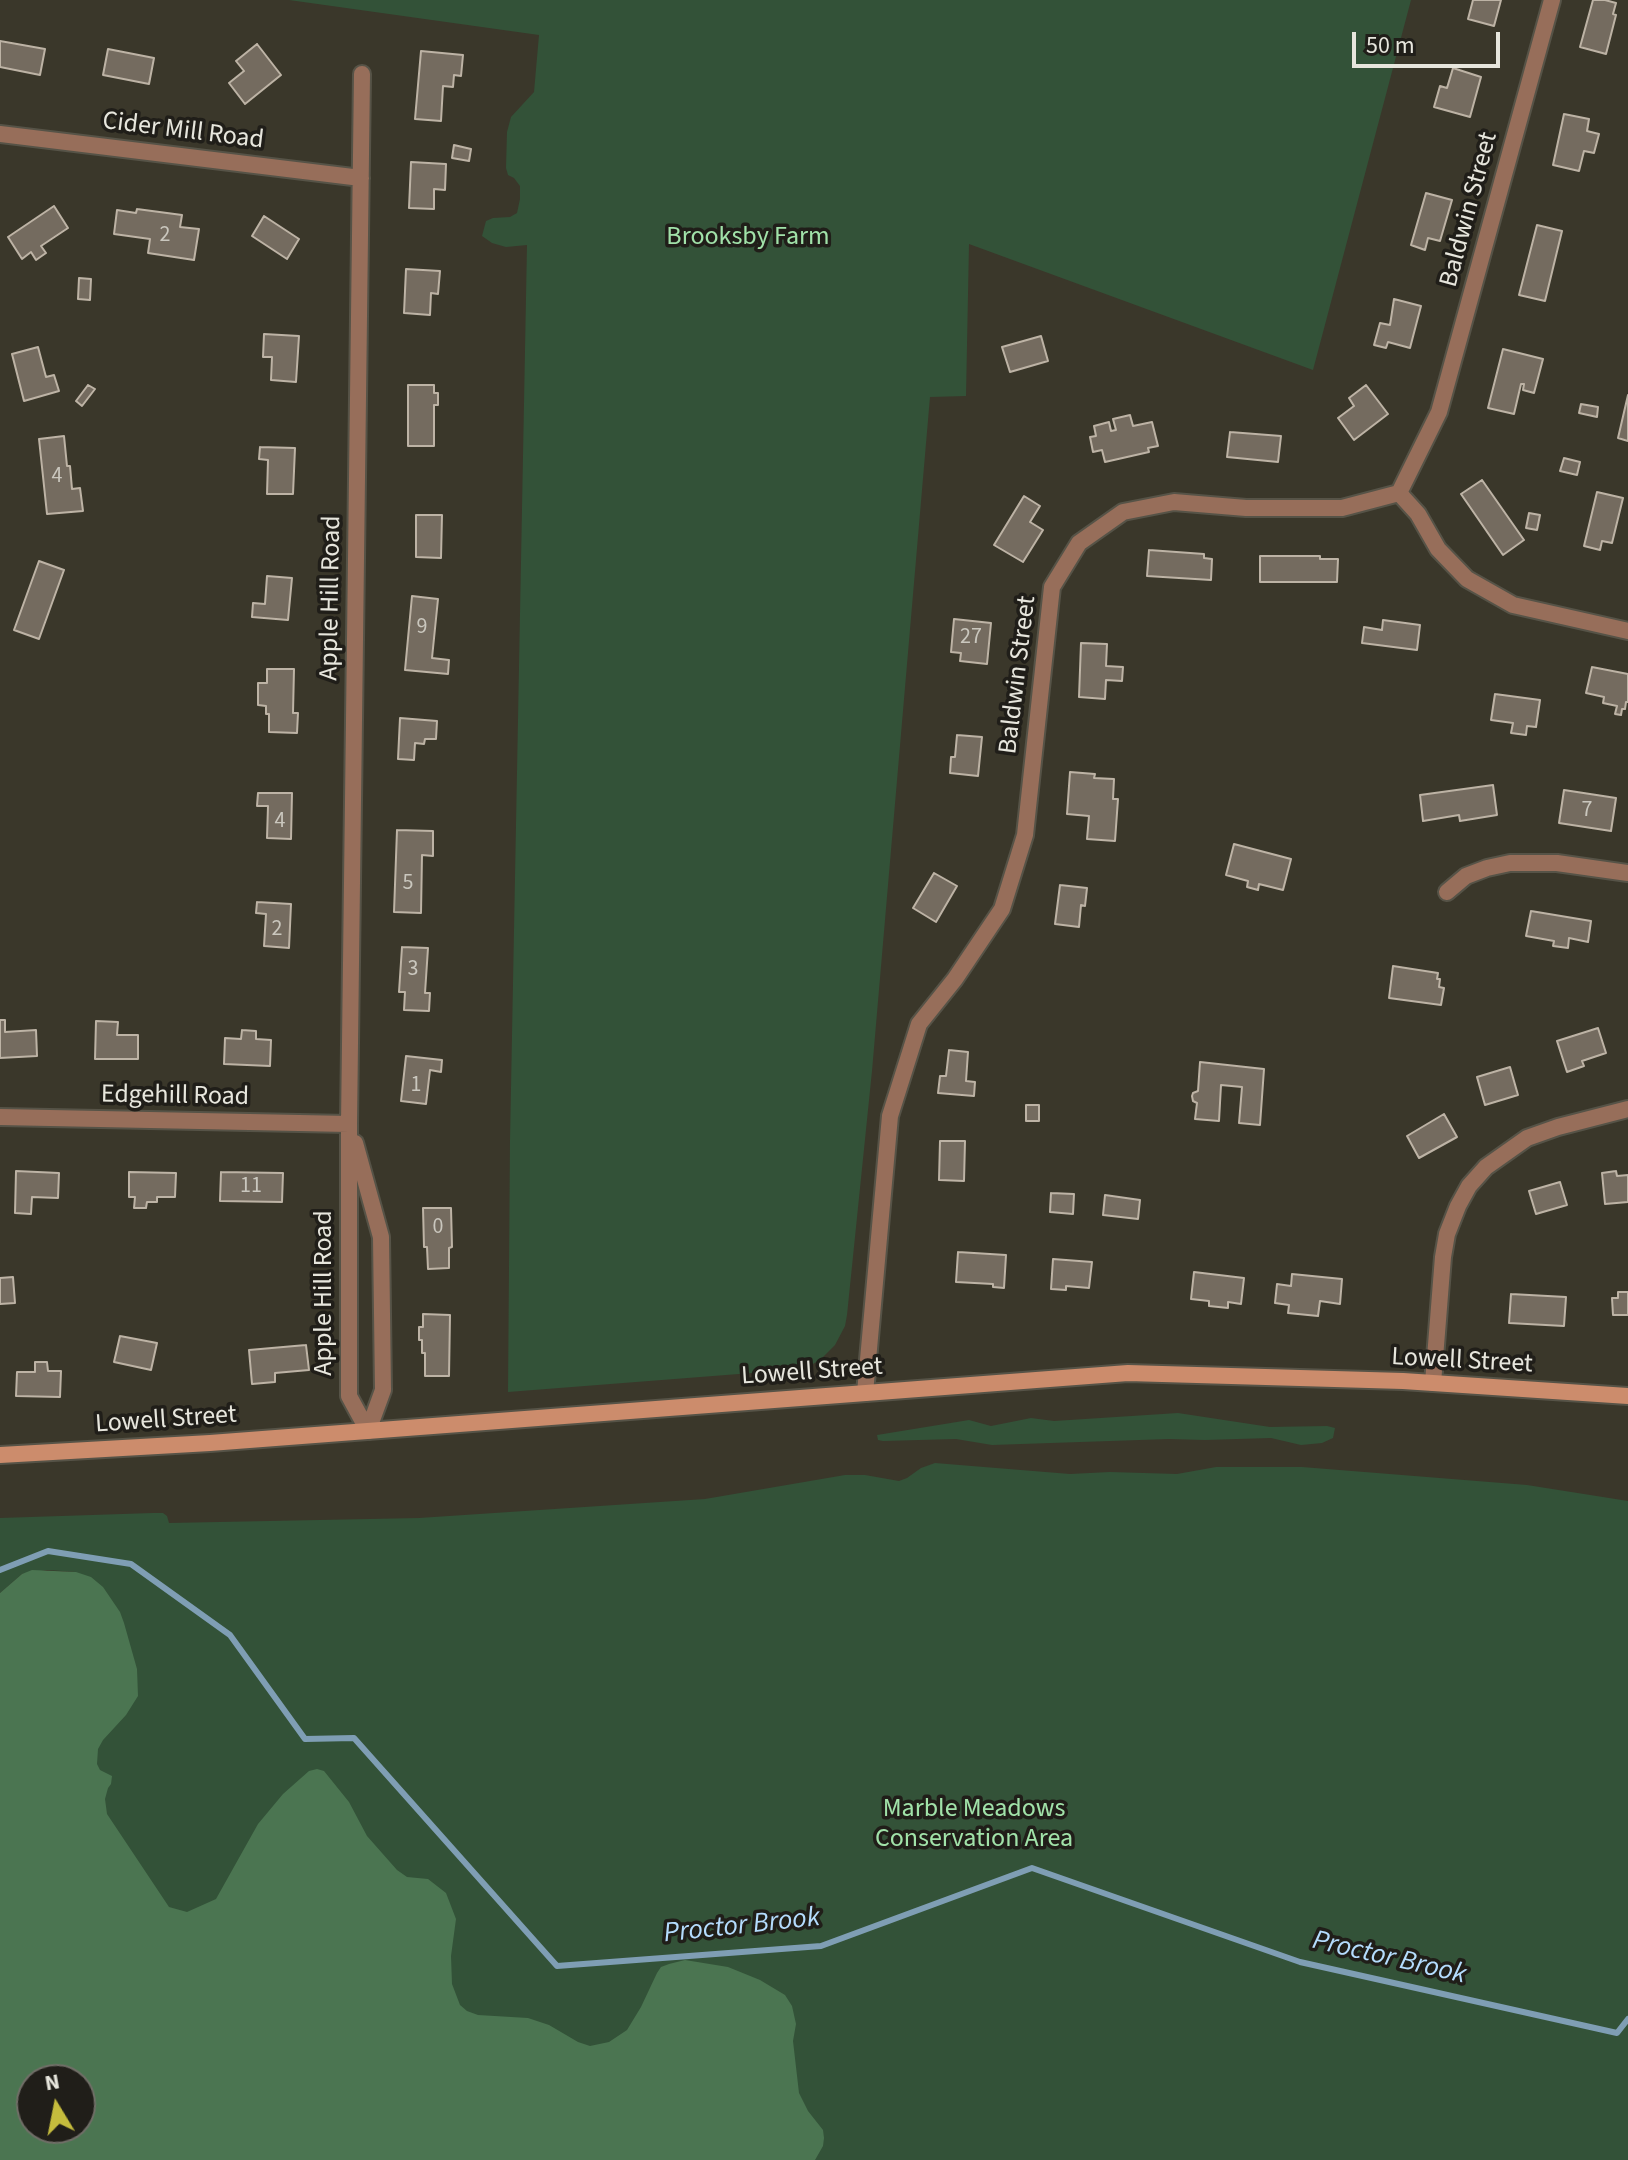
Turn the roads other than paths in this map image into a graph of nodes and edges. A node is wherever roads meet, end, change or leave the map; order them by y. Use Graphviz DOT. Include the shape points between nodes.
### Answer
graph roads {
  1 [pos="1552,0"];
  2 [pos="362,74"];
  3 [pos="0,134"];
  4 [pos="361,178"];
  5 [pos="1399,493"];
  6 [pos="1628,631"];
  7 [pos="1628,873"];
  8 [pos="1447,892"];
  9 [pos="1628,1109"];
  10 [pos="0,1117"];
  11 [pos="349,1124"];
  12 [pos="1433,1383"];
  13 [pos="865,1393"];
  14 [pos="1628,1396"];
  15 [pos="368,1431"];
  16 [pos="0,1455"];
  1 -- 5 [label="street, Baldwin Street" via="1439,412"];
  2 -- 4 [label="street, Apple Hill Road"];
  3 -- 4 [label="street, Cider Mill Road"];
  4 -- 11 [label="street, Apple Hill Road"];
  5 -- 6 [label="street" via="1438,549 1467,579 1513,605"];
  5 -- 13 [label="street, Baldwin Street" via="1342,508 1174,502 1123,512 1079,543 1052,587 1025,835 1002,909 919,1024 890,1116"];
  7 -- 8 [label="street" via="1510,863 1466,876"];
  9 -- 12 [label="street" via="1527,1138 1469,1186 1447,1234"];
  10 -- 11 [label="street, Edgehill Road"];
  11 -- 15 [label="street, Apple Hill Road" via="349,1396"];
  11 -- 15 [label="street, Apple Hill Road" via="381,1237 383,1390"];
  12 -- 13 [label="main road, Lowell Street" via="1128,1373"];
  12 -- 14 [label="main road, Lowell Street"];
  13 -- 15 [label="main road, Lowell Street"];
  15 -- 16 [label="main road, Lowell Street"];
}
